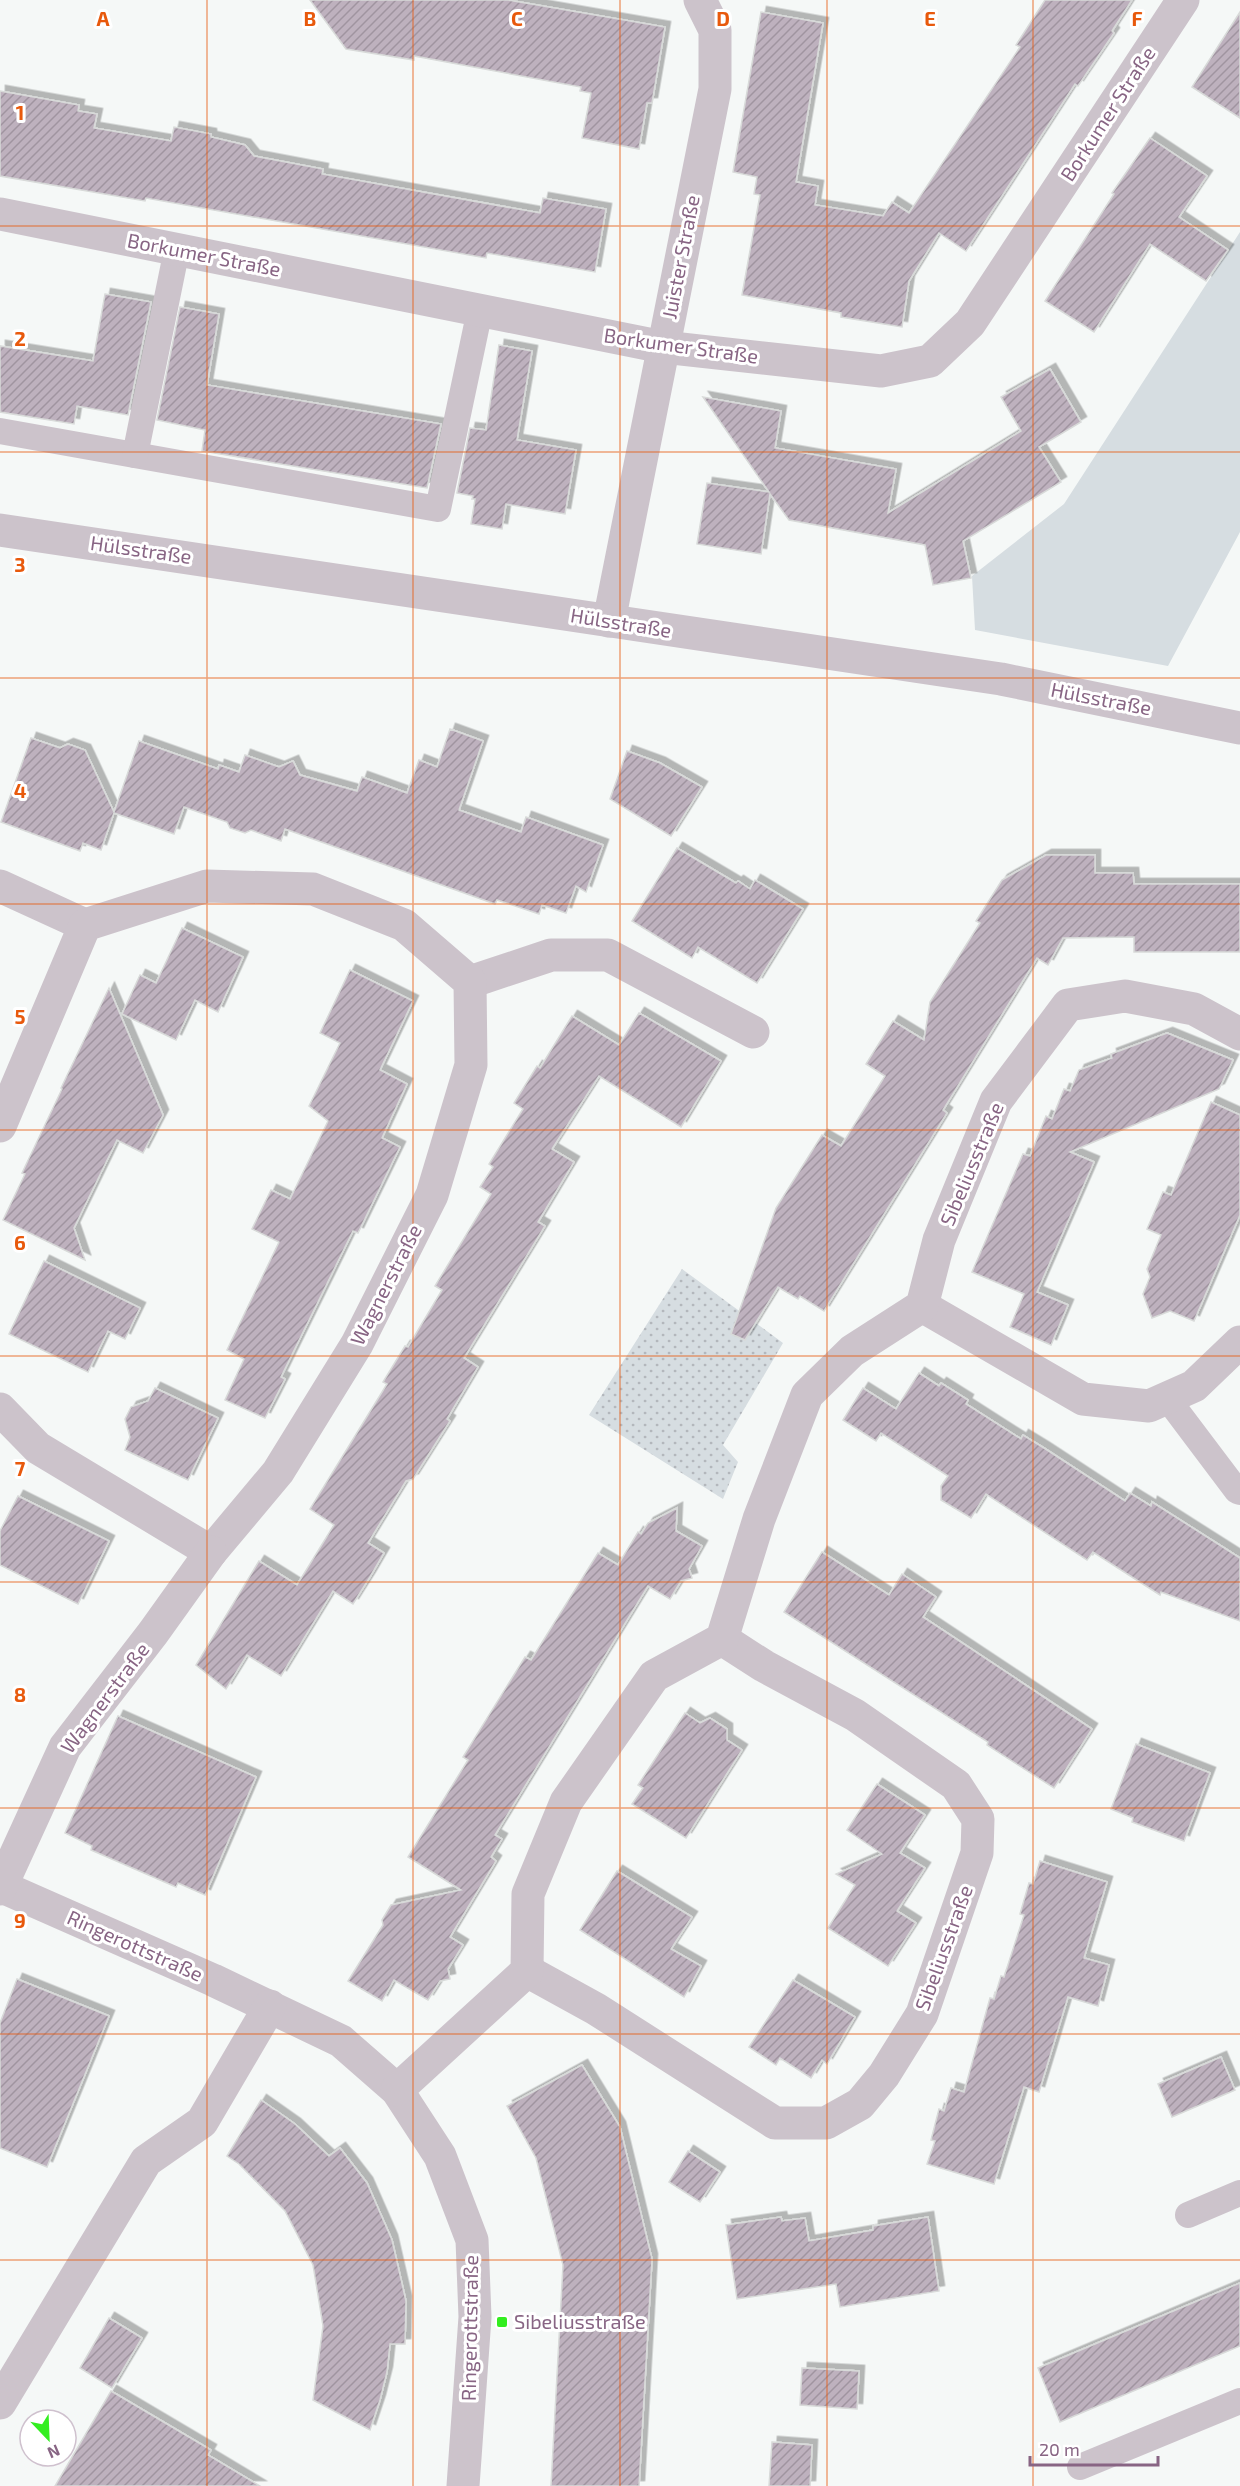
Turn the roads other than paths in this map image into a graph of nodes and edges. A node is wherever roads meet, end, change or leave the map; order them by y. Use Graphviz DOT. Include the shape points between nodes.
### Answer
graph roads {
  1 [pos="700,0"];
  2 [pos="1183,0"];
  3 [pos="0,214"];
  4 [pos="177,249"];
  5 [pos="480,310"];
  6 [pos="663,346"];
  7 [pos="0,431"];
  8 [pos="135,455"];
  9 [pos="0,530"];
  10 [pos="609,621"];
  11 [pos="1240,728"];
  12 [pos="0,886"];
  13 [pos="85,924"];
  14 [pos="470,982"];
  15 [pos="753,1032"];
  16 [pos="1240,1034"];
  17 [pos="0,1126"];
  18 [pos="922,1306"];
  19 [pos="1240,1342"];
  20 [pos="1167,1398"];
  21 [pos="0,1409"];
  22 [pos="1240,1492"];
  23 [pos="211,1552"];
  24 [pos="722,1639"];
  25 [pos="0,1887"];
  26 [pos="527,1971"];
  27 [pos="270,2006"];
  28 [pos="397,2090"];
  29 [pos="1240,2193"];
  30 [pos="1188,2215"];
  31 [pos="1240,2401"];
  32 [pos="0,2403"];
  33 [pos="1080,2467"];
  34 [pos="464,2486"];
  1 -- 6 [label="street, Juister Straße" via="716,30 715,89"];
  2 -- 6 [label="street, Borkumer Straße" via="970,324 930,361 881,372"];
  3 -- 4 [label="street, Borkumer Straße"];
  4 -- 5 [label="street, Borkumer Straße"];
  4 -- 8 [label="lane"];
  5 -- 6 [label="street, Borkumer Straße"];
  5 -- 8 [label="lane" via="438,509"];
  6 -- 10 [label="street, Juister Straße"];
  7 -- 8 [label="lane"];
  9 -- 10 [label="street, Hülsstraße"];
  10 -- 11 [label="street, Hülsstraße" via="1001,679"];
  12 -- 13 [label="street"];
  13 -- 14 [label="street" via="207,886 313,889 404,925"];
  13 -- 17 [label="street"];
  14 -- 15 [label="street" via="552,955 608,955"];
  14 -- 23 [label="street, Wagnerstraße" via="471,1065 432,1195 357,1344 278,1472"];
  16 -- 18 [label="street, Sibeliusstraße" via="1194,1009 1125,996 1068,1005 996,1101 939,1240"];
  18 -- 20 [label="street" via="1083,1399 1149,1406"];
  18 -- 24 [label="street" via="852,1351 807,1395 759,1519"];
  19 -- 20 [label="street" via="1194,1386"];
  20 -- 22 [label="lane"];
  21 -- 23 [label="street" via="38,1448"];
  23 -- 25 [label="street, Wagnerstraße" via="65,1747"];
  24 -- 26 [label="street" via="654,1676 566,1802 528,1894"];
  24 -- 26 [label="street, Sibeliusstraße" via="855,1716 956,1785 978,1818 977,1853 922,2014 884,2075 860,2104 826,2123 775,2123 596,2008"];
  25 -- 27 [label="street, Ringerottstraße"];
  26 -- 28 [label="street"];
  27 -- 28 [label="street, Ringerottstraße" via="341,2041"];
  27 -- 32 [label="street" via="202,2122 146,2161"];
  28 -- 34 [label="street, Ringerottstraße" via="441,2156 472,2240 475,2317"];
  29 -- 30 [label="lane"];
  31 -- 33 [label="lane"];
}
